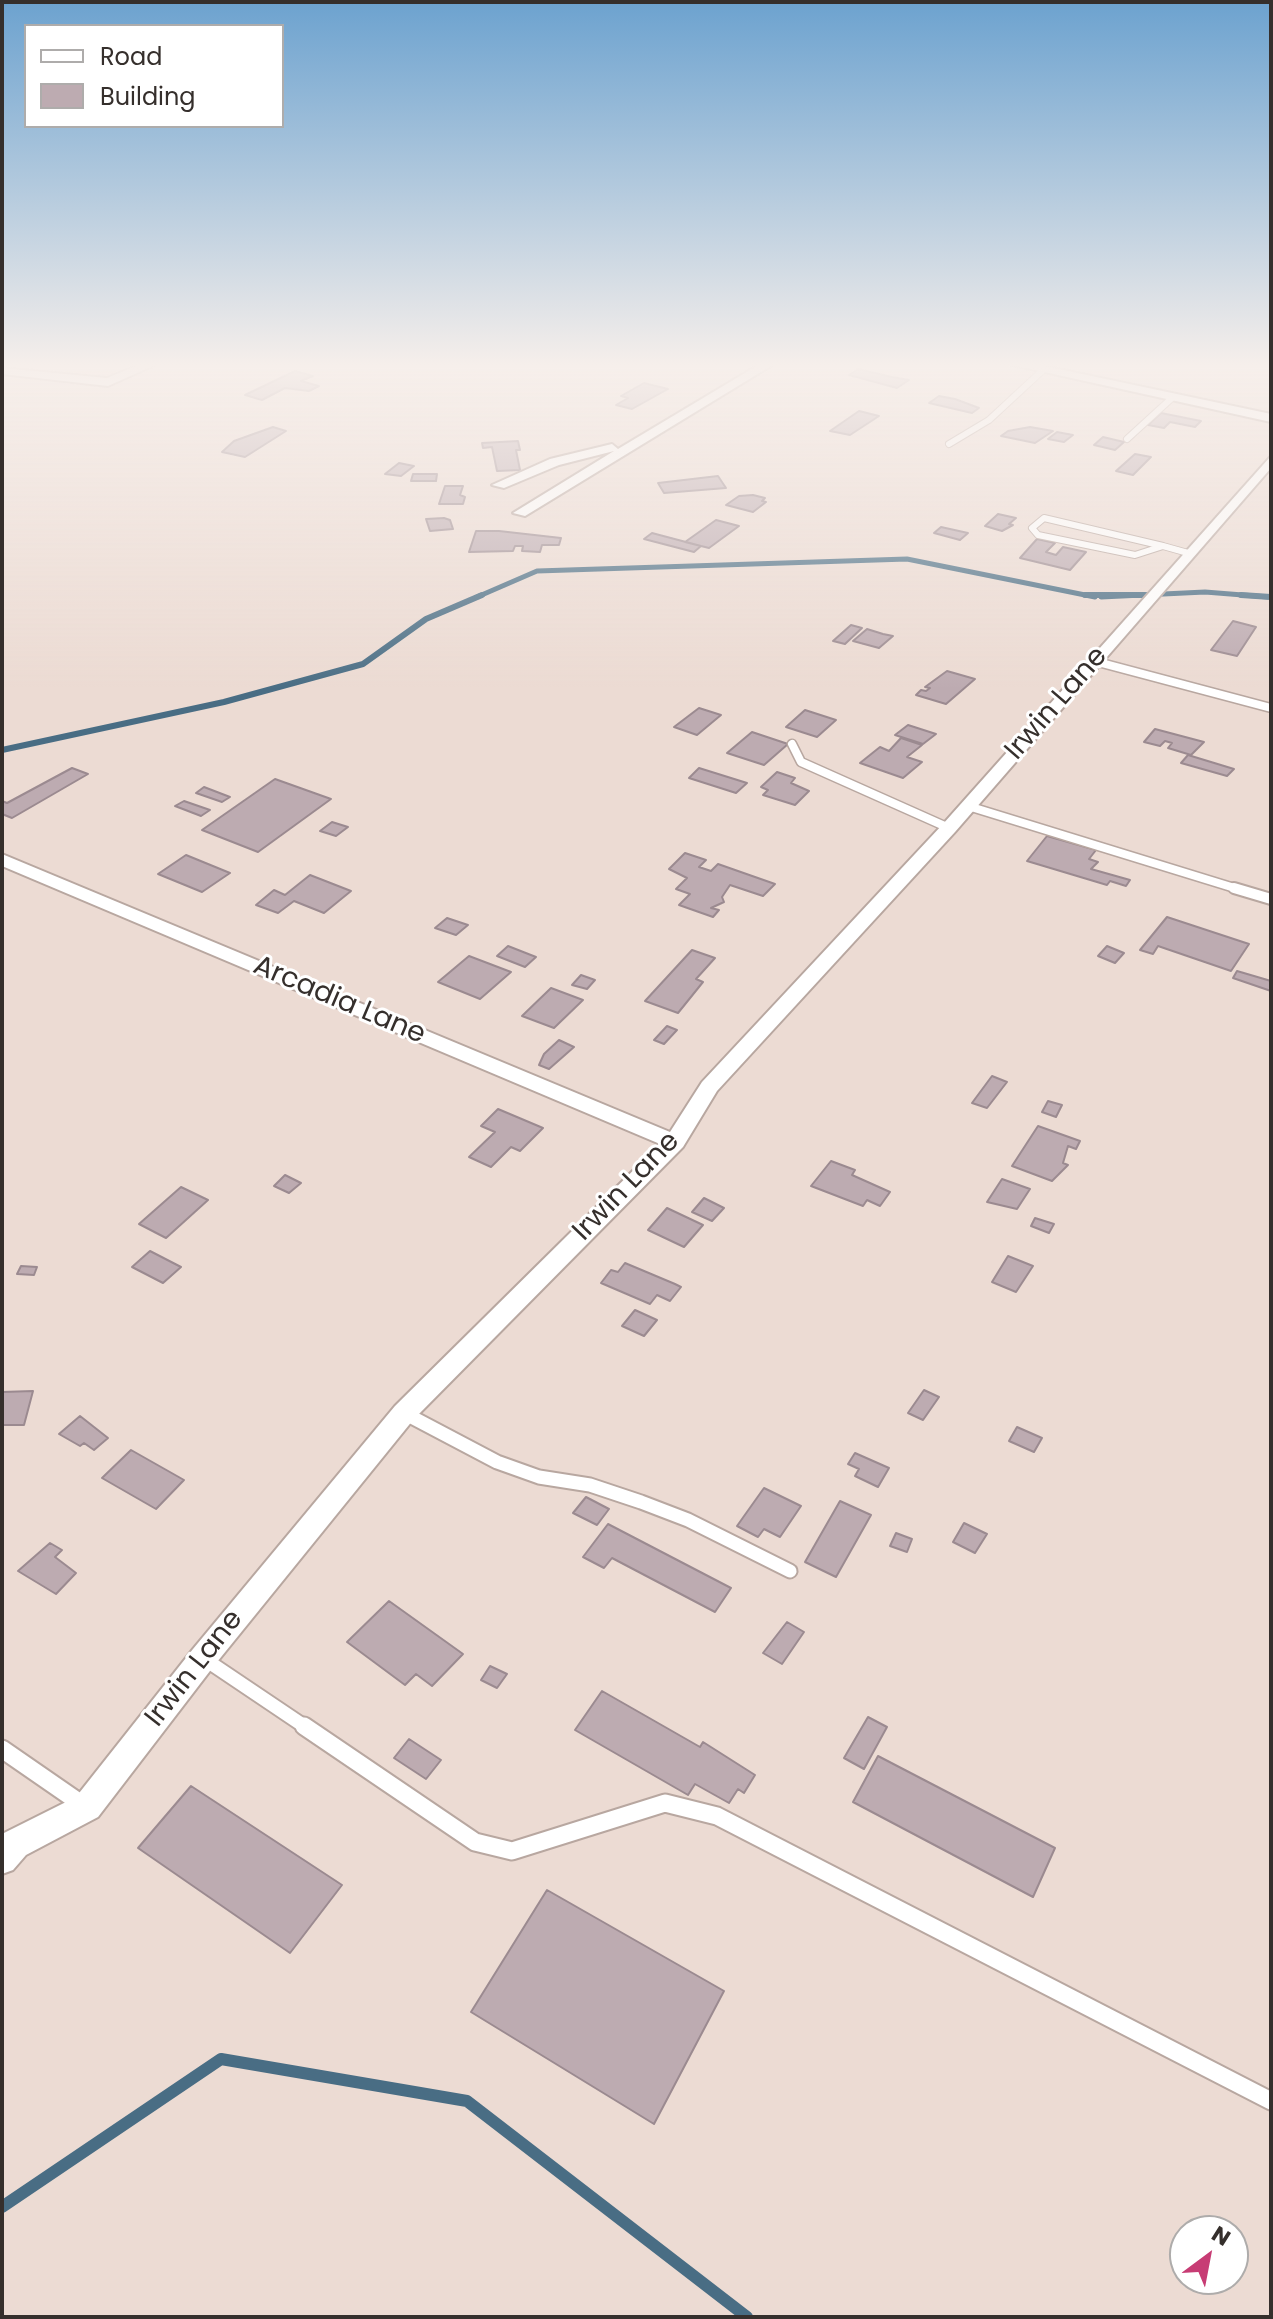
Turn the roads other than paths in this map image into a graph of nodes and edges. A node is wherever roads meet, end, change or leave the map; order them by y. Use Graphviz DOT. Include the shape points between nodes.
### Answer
graph roads {
  1 [pos="530,472"];
  2 [pos="588,472"];
  3 [pos="1260,472"];
  4 [pos="499,485"];
  5 [pos="520,513"];
  6 [pos="1164,546"];
  7 [pos="1188,553"];
  8 [pos="1094,661"];
  9 [pos="1271,708"];
  10 [pos="792,744"];
  11 [pos="968,806"];
  12 [pos="949,828"];
  13 [pos="2,859"];
  14 [pos="1271,899"];
  15 [pos="675,1142"];
  16 [pos="404,1413"];
  17 [pos="790,1571"];
  18 [pos="203,1658"];
  19 [pos="2,1749"];
  20 [pos="87,1807"];
  21 [pos="2,1859"];
  22 [pos="1271,2101"];
  1 -- 4 [label="street"];
  2 -- 5 [label="street"];
  3 -- 7 [label="street, Irwin Lane"];
  6 -- 6 [label="lane" via="1044,518 1032,528 1038,535 1135,555"];
  6 -- 7 [label="lane"];
  7 -- 8 [label="street, Irwin Lane"];
  8 -- 9 [label="lane"];
  8 -- 11 [label="street, Irwin Lane"];
  10 -- 12 [label="lane" via="801,762"];
  11 -- 12 [label="street, Irwin Lane"];
  11 -- 14 [label="lane"];
  12 -- 15 [label="street, Irwin Lane" via="709,1087"];
  13 -- 15 [label="street, Arcadia Lane"];
  15 -- 16 [label="street, Irwin Lane"];
  16 -- 17 [label="lane" via="497,1462 641,1502"];
  16 -- 18 [label="street, Irwin Lane"];
  18 -- 20 [label="street, Irwin Lane"];
  18 -- 22 [label="lane" via="475,1842 512,1851 665,1803 717,1816"];
  19 -- 20 [label="lane"];
  20 -- 21 [label="street, Irwin Lane" via="15,1844"];
}
